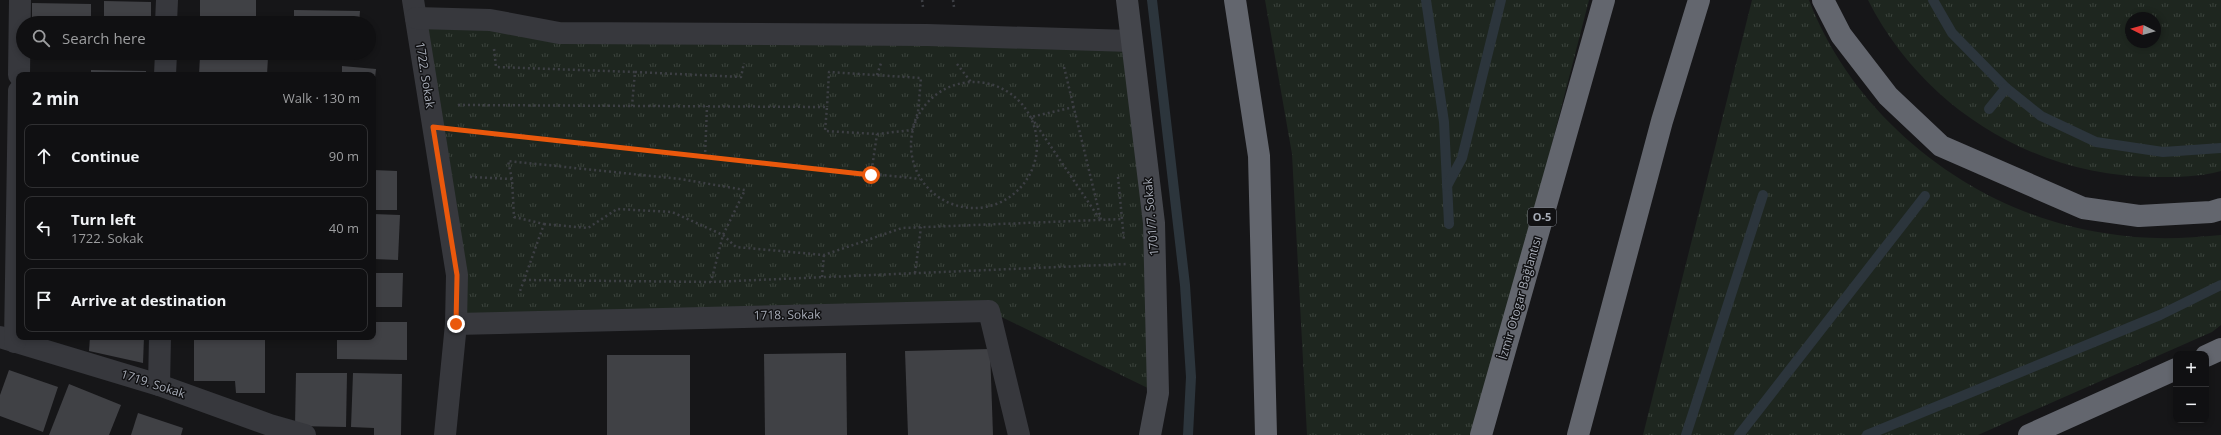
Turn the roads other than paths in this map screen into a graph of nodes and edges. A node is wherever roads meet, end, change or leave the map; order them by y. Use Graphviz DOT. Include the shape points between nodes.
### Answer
graph roads {
  1 [pos="20,0"];
  2 [pos="167,0"];
  3 [pos="1127,0"];
  4 [pos="1235,0"];
  5 [pos="1604,0"];
  6 [pos="1699,0"];
  7 [pos="1823,0"];
  8 [pos="414,9"];
  9 [pos="20,16"];
  10 [pos="166,16"];
  11 [pos="1131,41"];
  12 [pos="19,60"];
  13 [pos="166,60"];
  14 [pos="19,72"];
  15 [pos="165,72"];
  16 [pos="16,159"];
  17 [pos="2221,210"];
  18 [pos="456,324"];
  19 [pos="8,340"];
  20 [pos="160,340"];
  21 [pos="2221,349"];
  22 [pos="2209,355"];
  23 [pos="2173,370"];
  24 [pos="159,385"];
  25 [pos="305,435"];
  26 [pos="445,435"];
  27 [pos="1019,435"];
  28 [pos="1150,435"];
  29 [pos="1266,435"];
  30 [pos="1481,435"];
  31 [pos="1578,435"];
  32 [pos="2029,435"];
  1 -- 9 [label="street"];
  2 -- 10 [label="street"];
  3 -- 11 [label="street, 1701/7. Sokak"];
  4 -- 29 [label="highway" via="1259,156"];
  5 -- 30 [label="highway, İzmir Otogar Bağlantısı / O-5"];
  6 -- 31 [label="highway" via="1662,121"];
  7 -- 17 [label="highway" via="1841,35 1888,96 1941,146 2083,208 2139,216"];
  8 -- 11 [label="street" via="559,33 927,35"];
  8 -- 18 [label="street, 1722. Sokak" via="457,275"];
  11 -- 28 [label="street, 1701/7. Sokak" via="1154,223 1158,392"];
  12 -- 14 [label="street"];
  13 -- 15 [label="street"];
  16 -- 19 [label="street"];
  18 -- 26 [label="street, 1722. Sokak"];
  18 -- 27 [label="street, 1718. Sokak" via="989,311"];
  19 -- 24 [label="street, 1719. Sokak"];
  20 -- 24 [label="street"];
  21 -- 22 [label="highway"];
  23 -- 32 [label="highway"];
  24 -- 25 [label="street, 1719. Sokak"];
}
